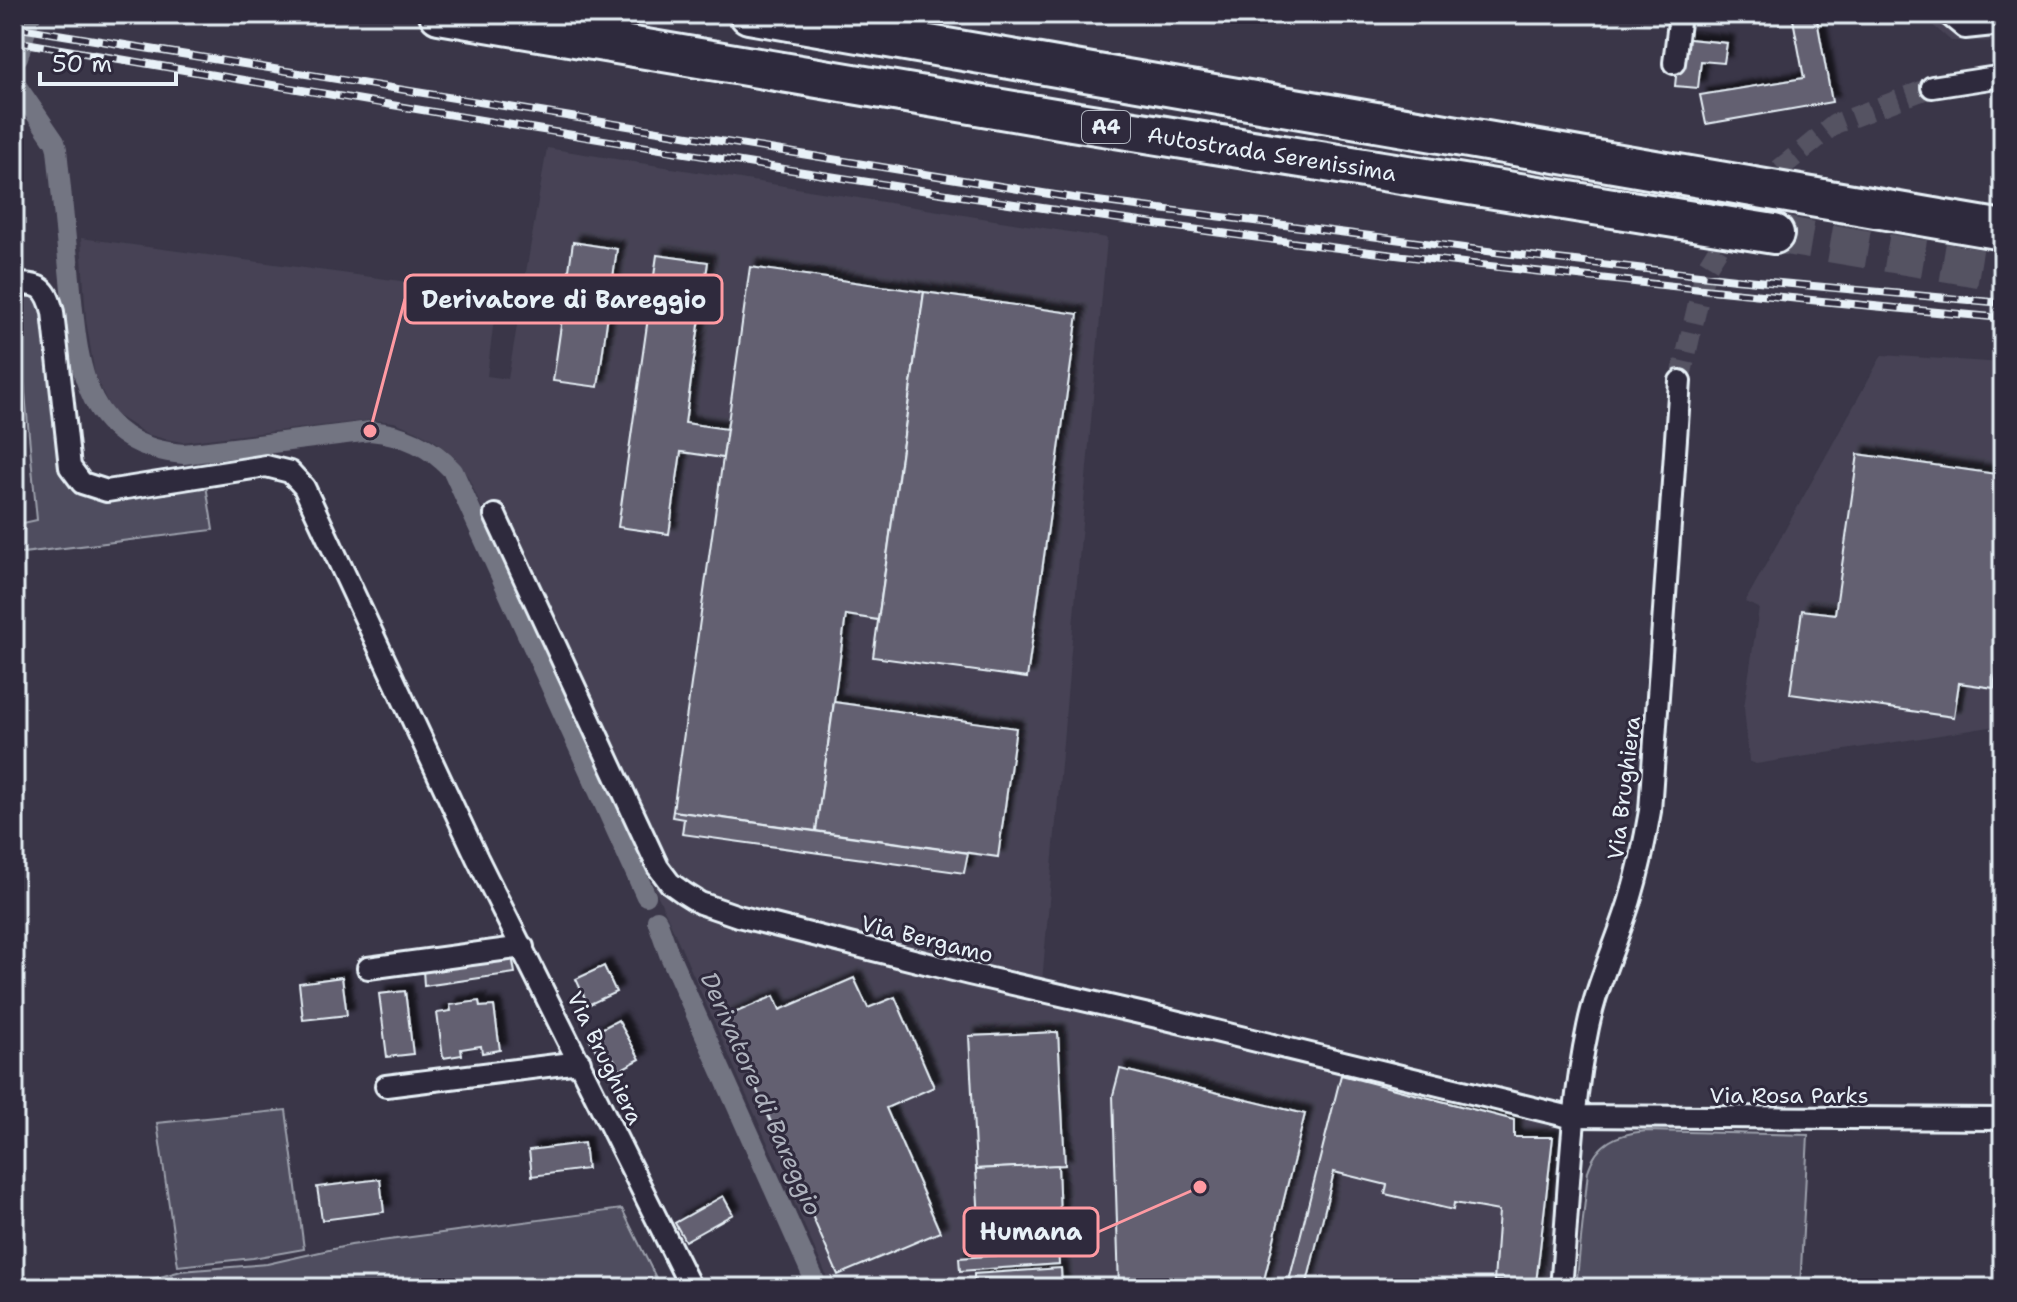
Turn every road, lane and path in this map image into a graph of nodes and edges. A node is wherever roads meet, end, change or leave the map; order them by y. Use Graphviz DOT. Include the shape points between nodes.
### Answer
graph roads {
  1 [pos="439,14"];
  2 [pos="749,14"];
  3 [pos="1680,14"];
  4 [pos="1948,14"];
  5 [pos="2003,24"];
  6 [pos="1674,63"];
  7 [pos="2003,76"];
  8 [pos="1932,87"];
  9 [pos="2003,230"];
  10 [pos="1774,234"];
  11 [pos="14,284"];
  12 [pos="1680,381"];
  13 [pos="495,515"];
  14 [pos="523,947"];
  15 [pos="368,968"];
  16 [pos="580,1062"];
  17 [pos="386,1086"];
  18 [pos="1576,1118"];
  19 [pos="2003,1119"];
  20 [pos="691,1288"];
  21 [pos="1561,1288"];
  1 -- 10 [label="highway, Autostrada Serenissima / A4"];
  2 -- 9 [label="highway, A4"];
  3 -- 6 [label="street"];
  4 -- 5 [label="street" via="1965,28"];
  7 -- 8 [label="street"];
  11 -- 14 [label="street, Via Brughiera" via="35,284 49,296 70,467 82,483 107,491 266,466 298,478"];
  12 -- 18 [label="street, Via Brughiera" via="1650,811 1630,901 1588,1026"];
  13 -- 18 [label="street, Via Bergamo" via="658,867 670,883 700,903 969,974"];
  14 -- 15 [label="street"];
  14 -- 16 [label="street, Via Brughiera"];
  16 -- 17 [label="street"];
  16 -- 20 [label="street, Via Brughiera"];
  18 -- 19 [label="street, Via Rosa Parks"];
  18 -- 21 [label="street, Via Brughiera"];
}
